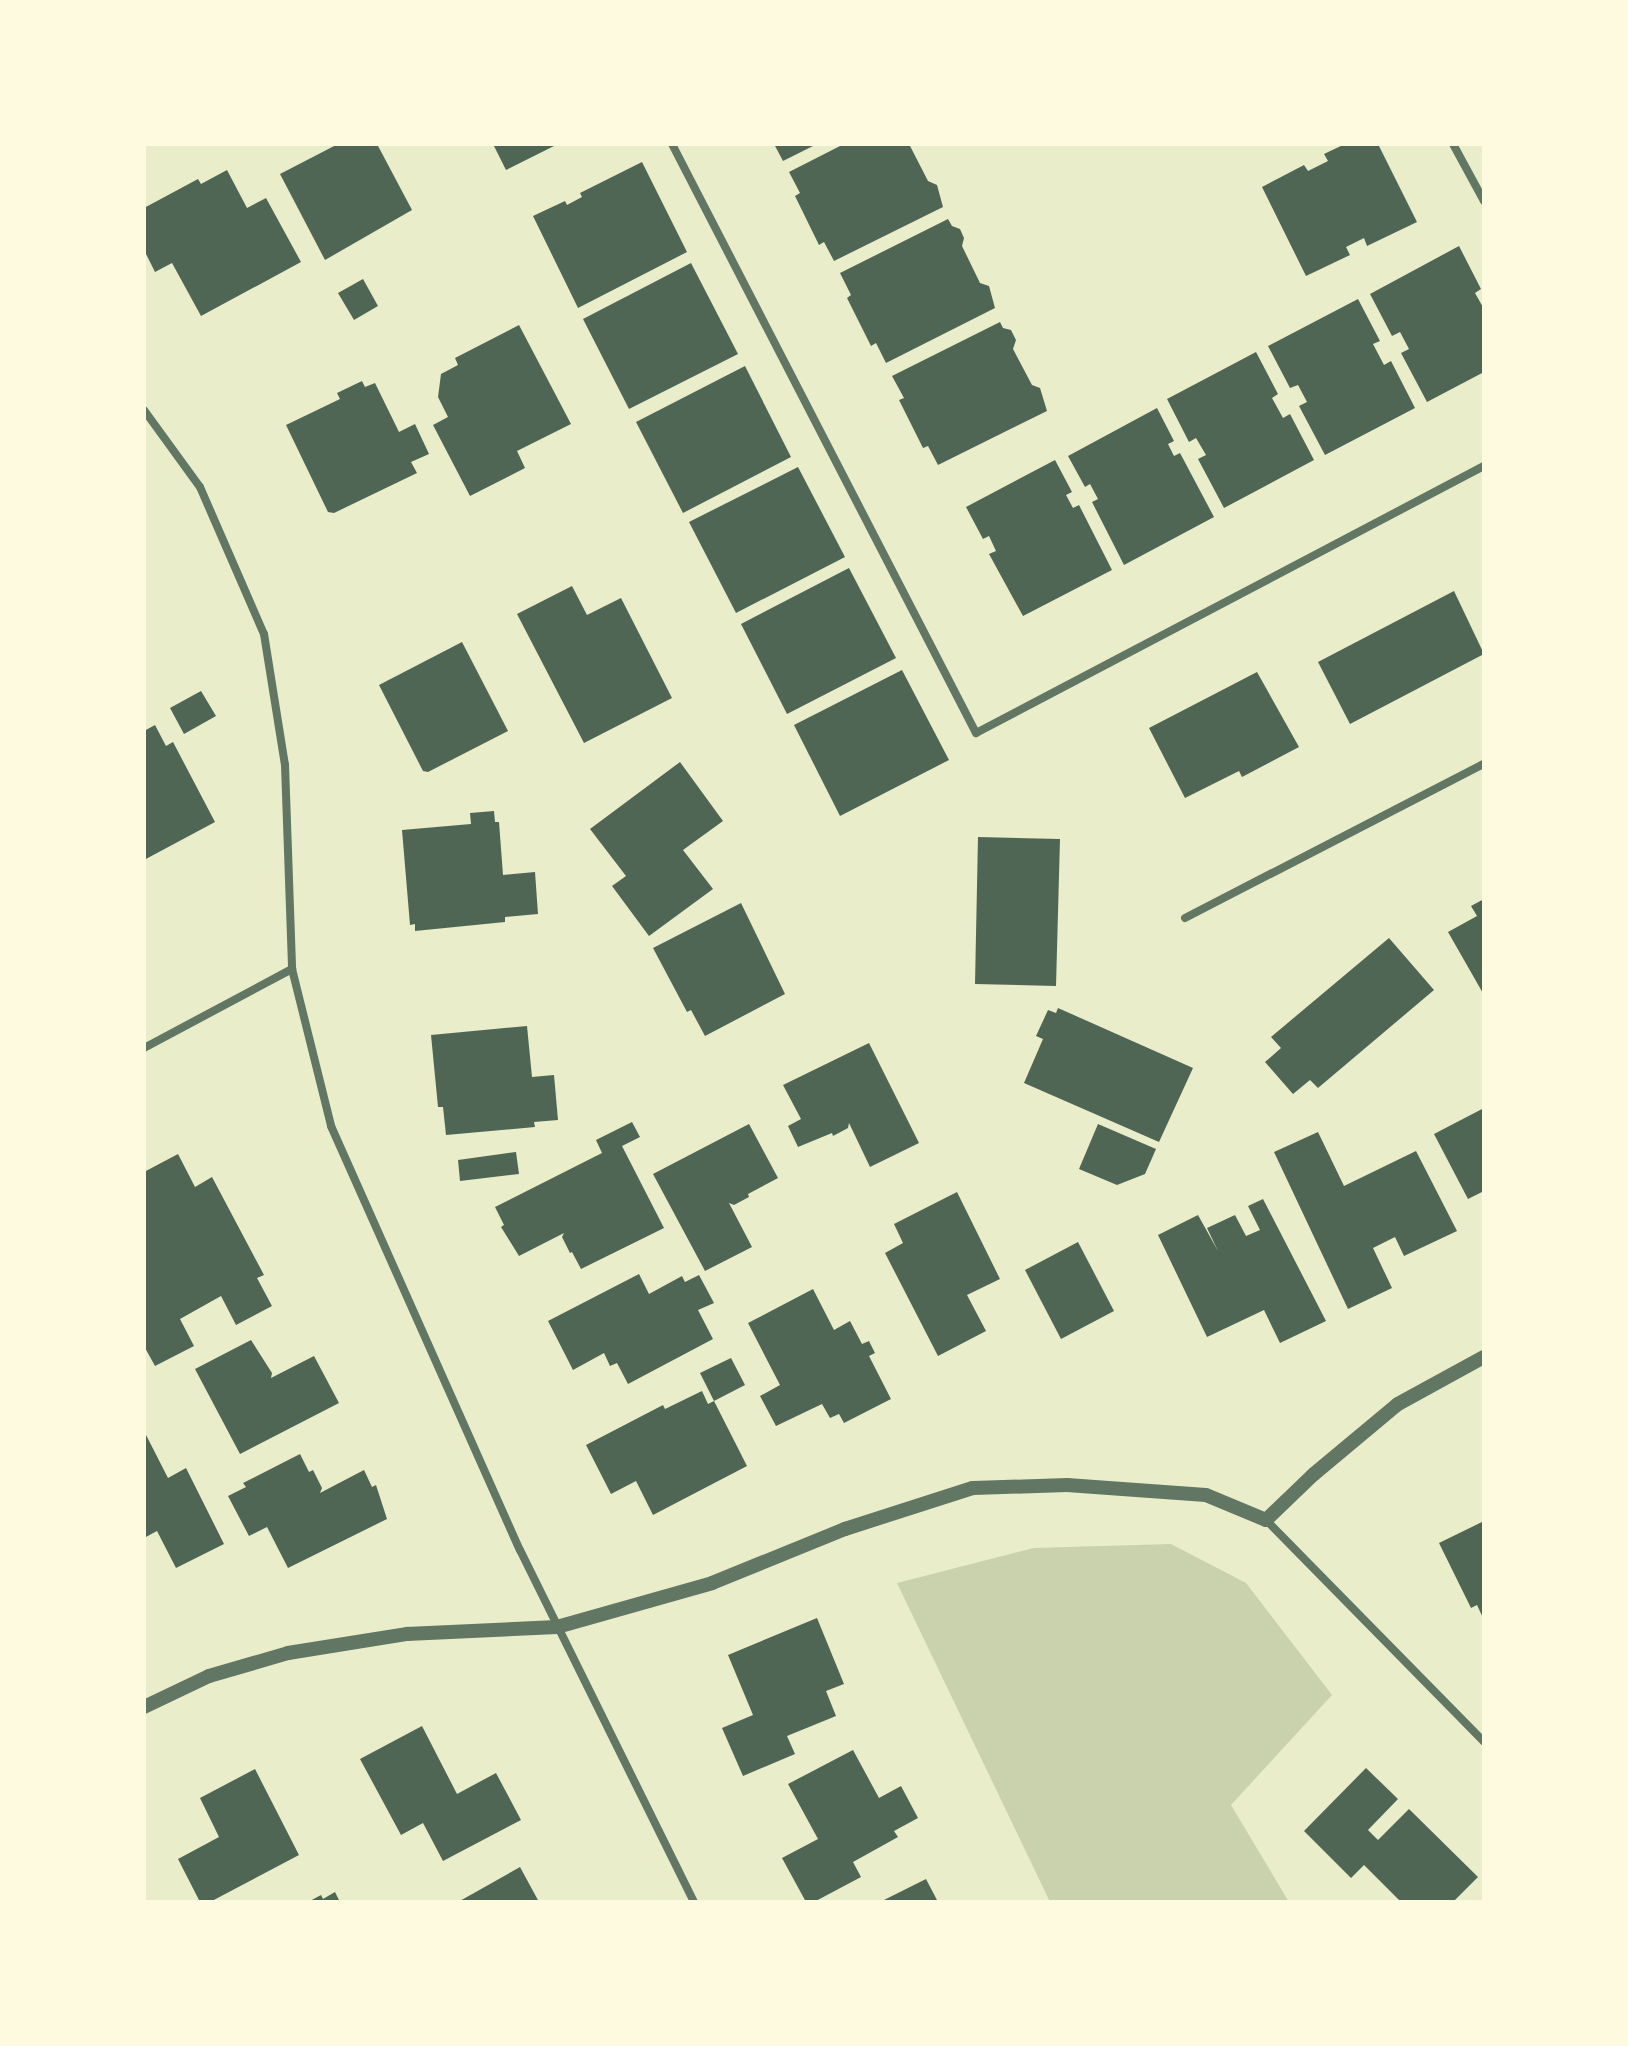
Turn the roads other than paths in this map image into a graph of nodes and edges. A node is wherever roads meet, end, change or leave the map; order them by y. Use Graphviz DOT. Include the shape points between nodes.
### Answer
graph roads {
  1 [pos="672,144"];
  2 [pos="1453,144"];
  3 [pos="1484,201"];
  4 [pos="144,410"];
  5 [pos="1484,466"];
  6 [pos="1484,764"];
  7 [pos="1185,918"];
  8 [pos="292,969"];
  9 [pos="144,1048"];
  10 [pos="1484,1357"];
  11 [pos="1266,1520"];
  12 [pos="557,1627"];
  13 [pos="144,1707"];
  14 [pos="1484,1742"];
  15 [pos="694,1902"];
  1 -- 5 [label="street" via="976,733"];
  2 -- 3 [label="street"];
  4 -- 8 [label="street" via="200,487 264,634 285,765"];
  6 -- 7 [label="street"];
  8 -- 9 [label="street"];
  8 -- 12 [label="street" via="331,1126"];
  10 -- 11 [label="street" via="1398,1404"];
  11 -- 12 [label="street" via="1206,1495 1067,1485 973,1488 845,1529 712,1583"];
  11 -- 14 [label="street"];
  12 -- 13 [label="street" via="407,1634 288,1653 209,1676"];
  12 -- 15 [label="street"];
}
